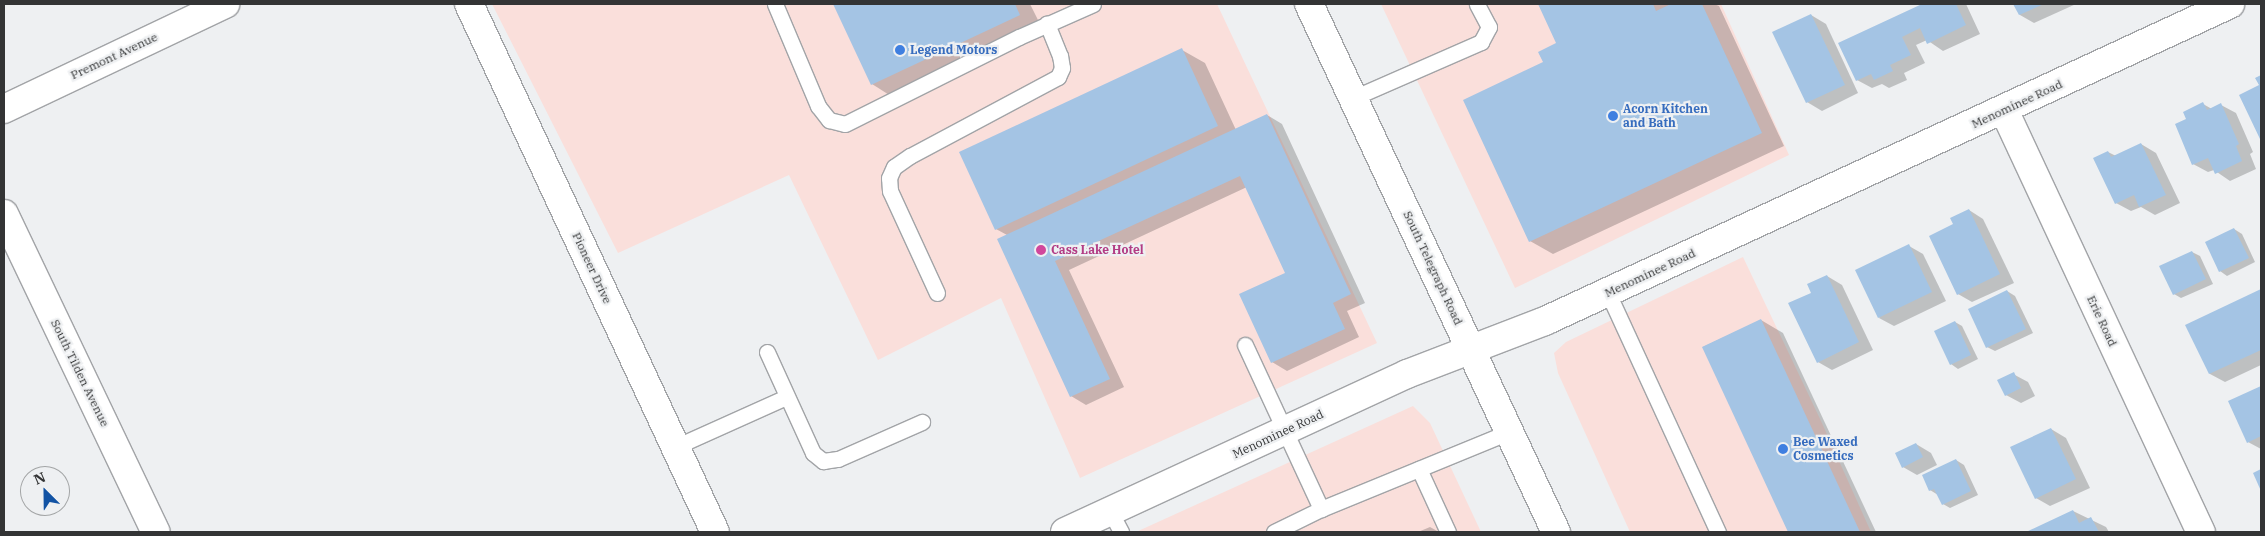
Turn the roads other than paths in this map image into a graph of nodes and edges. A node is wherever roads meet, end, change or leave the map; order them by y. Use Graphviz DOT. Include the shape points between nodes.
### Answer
graph roads {
  1 [pos="225,4"];
  2 [pos="469,4"];
  3 [pos="775,4"];
  4 [pos="1093,4"];
  5 [pos="1310,4"];
  6 [pos="1477,4"];
  7 [pos="2230,4"];
  8 [pos="1047,24"];
  9 [pos="1353,98"];
  10 [pos="4,109"];
  11 [pos="2004,110"];
  12 [pos="4,214"];
  13 [pos="937,293"];
  14 [pos="1608,293"];
  15 [pos="1245,345"];
  16 [pos="1471,350"];
  17 [pos="767,352"];
  18 [pos="786,397"];
  19 [pos="922,422"];
  20 [pos="1285,430"];
  21 [pos="1509,432"];
  22 [pos="675,447"];
  23 [pos="1419,469"];
  24 [pos="1321,510"];
  25 [pos="1116,522"];
  26 [pos="156,532"];
  27 [pos="716,532"];
  28 [pos="1065,532"];
  29 [pos="1274,532"];
  30 [pos="1448,532"];
  31 [pos="1556,532"];
  32 [pos="1718,532"];
  33 [pos="2201,532"];
  1 -- 10 [label="main road, Premont Avenue"];
  2 -- 22 [label="main road, Pioneer Drive"];
  3 -- 8 [label="lane" via="818,106 829,120 845,124"];
  4 -- 8 [label="lane"];
  5 -- 9 [label="main road, South Telegraph Road"];
  6 -- 9 [label="lane" via="1489,27 1481,42"];
  7 -- 11 [label="main road, Menominee Road"];
  8 -- 13 [label="lane" via="1060,56 1062,68 1058,77 910,156 894,168 889,178 890,191"];
  9 -- 16 [label="main road, South Telegraph Road"];
  11 -- 14 [label="main road, Menominee Road"];
  11 -- 33 [label="main road, Erie Road"];
  12 -- 26 [label="main road, South Tilden Avenue"];
  14 -- 16 [label="main road, Menominee Road" via="1545,322"];
  14 -- 32 [label="lane"];
  15 -- 20 [label="lane"];
  16 -- 20 [label="main road, Menominee Road" via="1407,374"];
  16 -- 21 [label="main road, South Telegraph Road"];
  17 -- 18 [label="lane"];
  18 -- 19 [label="lane" via="813,453 823,461 838,459"];
  18 -- 22 [label="lane"];
  20 -- 24 [label="lane"];
  20 -- 25 [label="main road, Menominee Road"];
  21 -- 23 [label="lane"];
  21 -- 31 [label="main road, South Telegraph Road"];
  22 -- 27 [label="main road, Pioneer Drive"];
  23 -- 24 [label="lane"];
  23 -- 30 [label="lane"];
  24 -- 29 [label="lane"];
  25 -- 28 [label="main road, Menominee Road"];
}
